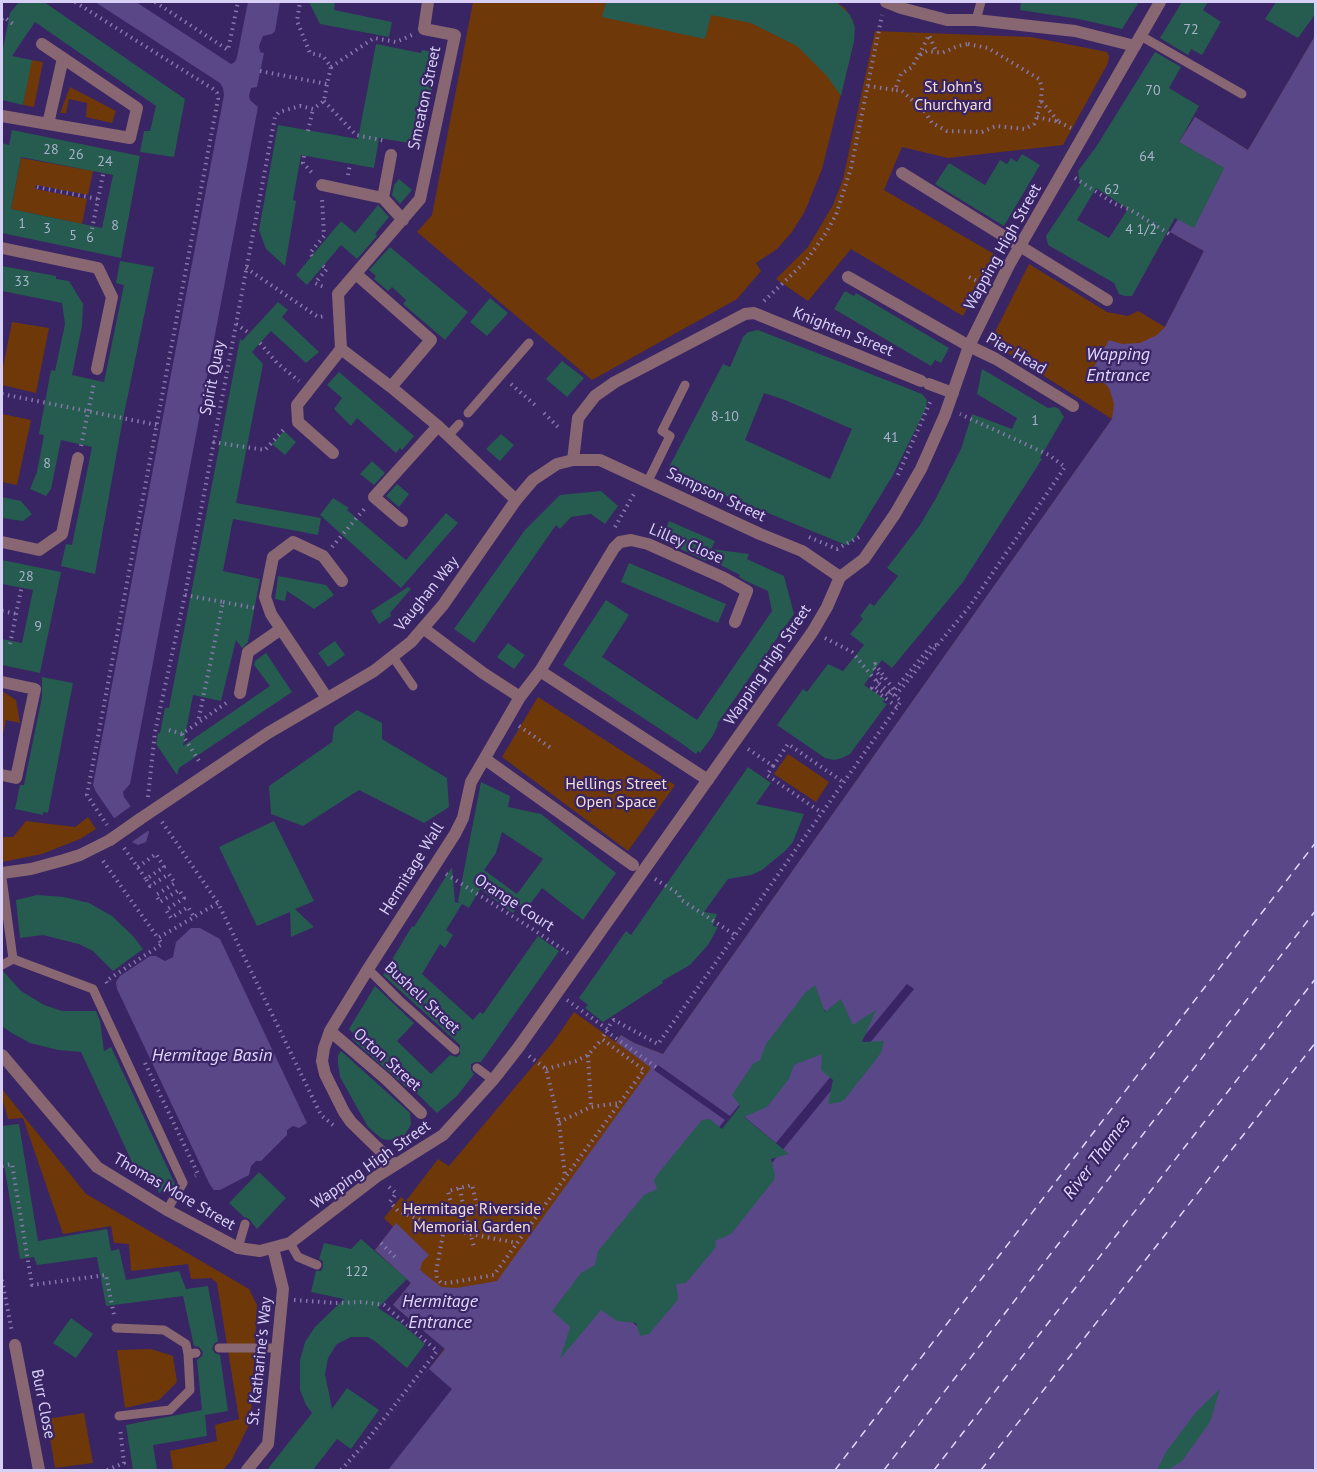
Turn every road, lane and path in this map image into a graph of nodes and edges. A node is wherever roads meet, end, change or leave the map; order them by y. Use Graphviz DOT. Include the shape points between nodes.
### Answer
graph roads {
  1 [pos="75,2"];
  2 [pos="155,2"];
  3 [pos="238,2"];
  4 [pos="300,2"];
  5 [pos="428,2"];
  6 [pos="886,2"];
  7 [pos="981,2"];
  8 [pos="1160,2"];
  9 [pos="901,5"];
  10 [pos="2,19"];
  11 [pos="976,20"];
  12 [pos="13,24"];
  13 [pos="424,29"];
  14 [pos="1138,41"];
  15 [pos="42,44"];
  16 [pos="936,51"];
  17 [pos="918,56"];
  18 [pos="63,58"];
  19 [pos="331,67"];
  20 [pos="261,71"];
  21 [pos="327,84"];
  22 [pos="868,86"];
  23 [pos="895,90"];
  24 [pos="1242,94"];
  25 [pos="1041,100"];
  26 [pos="324,101"];
  27 [pos="313,109"];
  28 [pos="2,116"];
  29 [pos="1037,117"];
  30 [pos="48,123"];
  31 [pos="308,131"];
  32 [pos="391,155"];
  33 [pos="304,156"];
  34 [pos="104,170"];
  35 [pos="1064,172"];
  36 [pos="902,173"];
  37 [pos="322,185"];
  38 [pos="37,188"];
  39 [pos="383,198"];
  40 [pos="98,199"];
  41 [pos="403,220"];
  42 [pos="92,229"];
  43 [pos="1171,235"];
  44 [pos="1020,245"];
  45 [pos="2,248"];
  46 [pos="312,256"];
  47 [pos="323,266"];
  48 [pos="246,268"];
  49 [pos="356,274"];
  50 [pos="848,277"];
  51 [pos="338,294"];
  52 [pos="1107,300"];
  53 [pos="754,313"];
  54 [pos="318,317"];
  55 [pos="236,324"];
  56 [pos="249,333"];
  57 [pos="260,343"];
  58 [pos="530,343"];
  59 [pos="969,346"];
  60 [pos="341,349"];
  61 [pos="98,369"];
  62 [pos="286,371"];
  63 [pos="501,376"];
  64 [pos="685,385"];
  65 [pos="391,387"];
  66 [pos="928,387"];
  67 [pos="953,393"];
  68 [pos="2,394"];
  69 [pos="535,405"];
  70 [pos="1073,406"];
  71 [pos="88,412"];
  72 [pos="468,413"];
  73 [pos="544,413"];
  74 [pos="957,413"];
  75 [pos="297,415"];
  76 [pos="459,424"];
  77 [pos="157,425"];
  78 [pos="438,426"];
  79 [pos="561,430"];
  80 [pos="448,435"];
  81 [pos="213,442"];
  82 [pos="333,453"];
  83 [pos="78,458"];
  84 [pos="573,460"];
  85 [pos="896,479"];
  86 [pos="648,481"];
  87 [pos="634,494"];
  88 [pos="516,500"];
  89 [pos="357,519"];
  90 [pos="402,521"];
  91 [pos="612,533"];
  92 [pos="808,536"];
  93 [pos="861,536"];
  94 [pos="340,540"];
  95 [pos="2,542"];
  96 [pos="840,577"];
  97 [pos="342,581"];
  98 [pos="22,585"];
  99 [pos="185,595"];
  100 [pos="223,602"];
  101 [pos="242,605"];
  102 [pos="2,611"];
  103 [pos="16,614"];
  104 [pos="735,622"];
  105 [pos="423,628"];
  106 [pos="281,629"];
  107 [pos="813,631"];
  108 [pos="10,644"];
  109 [pos="393,657"];
  110 [pos="540,671"];
  111 [pos="2,682"];
  112 [pos="877,682"];
  113 [pos="412,686"];
  114 [pos="240,693"];
  115 [pos="894,693"];
  116 [pos="520,697"];
  117 [pos="327,698"];
  118 [pos="897,707"];
  119 [pos="198,722"];
  120 [pos="518,726"];
  121 [pos="169,730"];
  122 [pos="182,734"];
  123 [pos="551,748"];
  124 [pos="758,755"];
  125 [pos="485,759"];
  126 [pos="201,763"];
  127 [pos="773,766"];
  128 [pos="2,775"];
  129 [pos="708,780"];
  130 [pos="843,782"];
  131 [pos="155,809"];
  132 [pos="822,813"];
  133 [pos="113,837"];
  134 [pos="94,848"];
  135 [pos="138,867"];
  136 [pos="435,867"];
  137 [pos="637,868"];
  138 [pos="2,873"];
  139 [pos="2,878"];
  140 [pos="146,879"];
  141 [pos="663,883"];
  142 [pos="150,886"];
  143 [pos="156,896"];
  144 [pos="160,902"];
  145 [pos="218,903"];
  146 [pos="166,910"];
  147 [pos="194,917"];
  148 [pos="171,918"];
  149 [pos="176,927"];
  150 [pos="735,935"];
  151 [pos="158,938"];
  152 [pos="14,959"];
  153 [pos="579,961"];
  154 [pos="2,965"];
  155 [pos="368,969"];
  156 [pos="111,992"];
  157 [pos="557,993"];
  158 [pos="607,1030"];
  159 [pos="330,1031"];
  160 [pos="602,1039"];
  161 [pos="518,1048"];
  162 [pos="455,1050"];
  163 [pos="588,1054"];
  164 [pos="2,1055"];
  165 [pos="142,1056"];
  166 [pos="656,1067"];
  167 [pos="477,1068"];
  168 [pos="546,1069"];
  169 [pos="493,1080"];
  170 [pos="620,1103"];
  171 [pos="591,1107"];
  172 [pos="421,1113"];
  173 [pos="559,1122"];
  174 [pos="338,1127"];
  175 [pos="395,1165"];
  176 [pos="2,1166"];
  177 [pos="376,1177"];
  178 [pos="565,1177"];
  179 [pos="183,1183"];
  180 [pos="460,1188"];
  181 [pos="167,1210"];
  182 [pos="464,1210"];
  183 [pos="245,1224"];
  184 [pos="444,1229"];
  185 [pos="471,1235"];
  186 [pos="290,1243"];
  187 [pos="381,1243"];
  188 [pos="518,1243"];
  189 [pos="474,1247"];
  190 [pos="238,1248"];
  191 [pos="273,1248"];
  192 [pos="398,1259"];
  193 [pos="317,1265"];
  194 [pos="2,1280"];
  195 [pos="283,1299"];
  196 [pos="116,1328"];
  197 [pos="15,1345"];
  198 [pos="219,1348"];
  199 [pos="278,1348"];
  200 [pos="119,1416"];
  201 [pos="39,1470"];
  202 [pos="107,1470"];
  203 [pos="247,1470"];
  204 [pos="341,1470"];
  1 -- 77 [label="path" via="218,95"];
  2 -- 3 [label="path" via="228,50"];
  4 -- 19 [label="path" via="297,21 310,53 323,56"];
  5 -- 13 [label="street, Smeaton Street"];
  6 -- 9 [label="street"];
  6 -- 22 [label="path"];
  7 -- 11 [label="lane"];
  8 -- 14 [label="street, Wapping High Street"];
  9 -- 11 [label="street" via="946,20"];
  10 -- 12 [label="path"];
  11 -- 14 [label="street"];
  13 -- 19 [label="path" via="396,42 374,38"];
  13 -- 41 [label="street, Smeaton Street" via="455,36 420,199"];
  14 -- 24 [label="lane"];
  14 -- 35 [label="street, Wapping High Street"];
  15 -- 18 [label="street"];
  16 -- 17 [label="path"];
  16 -- 17 [label="path" via="929,35"];
  16 -- 25 [label="path" via="942,53 968,44 988,48 1039,80"];
  17 -- 23 [label="path" via="912,67 901,74"];
  18 -- 30 [label="street"];
  18 -- 30 [label="street" via="137,108 130,138"];
  19 -- 21 [label="path"];
  20 -- 21 [label="path"];
  21 -- 26 [label="path"];
  22 -- 23 [label="path"];
  22 -- 53 [label="path" via="851,168 836,215 805,262"];
  23 -- 29 [label="path" via="925,112 932,123 947,131 982,132 996,126 1025,129"];
  25 -- 29 [label="path"];
  25 -- 29 [label="path" via="1059,122"];
  26 -- 27 [label="path"];
  26 -- 32 [label="path" via="355,137 386,141"];
  27 -- 31 [label="path"];
  27 -- 48 [label="path, Spirit Quay" via="300,106 274,117"];
  28 -- 30 [label="street"];
  32 -- 39 [label="street, Smeaton Street"];
  33 -- 37 [label="path" via="303,162"];
  34 -- 40 [label="path"];
  35 -- 43 [label="path"];
  35 -- 44 [label="street, Wapping High Street"];
  36 -- 44 [label="street"];
  37 -- 39 [label="street"];
  37 -- 46 [label="path" via="324,236"];
  38 -- 40 [label="path"];
  39 -- 41 [label="street"];
  40 -- 42 [label="path"];
  41 -- 49 [label="street, Smeaton Street"];
  44 -- 52 [label="street"];
  44 -- 59 [label="street, Wapping High Street"];
  45 -- 61 [label="street" via="98,267 112,297"];
  47 -- 51 [label="path" via="327,269 315,283"];
  48 -- 54 [label="path"];
  48 -- 55 [label="path, Spirit Quay"];
  49 -- 51 [label="street, Smeaton Street"];
  49 -- 65 [label="street" via="431,340"];
  50 -- 59 [label="street, Pier Head"];
  51 -- 60 [label="street"];
  53 -- 66 [label="street, Knighten Street"];
  53 -- 84 [label="street" via="745,314 626,376 595,396 578,418"];
  55 -- 56 [label="path"];
  55 -- 81 [label="path, Spirit Quay"];
  57 -- 62 [label="path"];
  58 -- 63 [label="lane"];
  59 -- 67 [label="street, Wapping High Street"];
  59 -- 70 [label="street, Pier Head"];
  60 -- 65 [label="street"];
  60 -- 75 [label="street" via="297,405"];
  61 -- 71 [label="path"];
  63 -- 69 [label="path"];
  63 -- 72 [label="lane"];
  64 -- 86 [label="lane" via="662,431 670,436"];
  65 -- 78 [label="street"];
  66 -- 67 [label="street, Knighten Street"];
  66 -- 85 [label="path"];
  67 -- 96 [label="street, Wapping High Street" via="929,453 895,514 864,559"];
  68 -- 71 [label="path"];
  71 -- 77 [label="path"];
  71 -- 83 [label="path"];
  73 -- 79 [label="path"];
  74 -- 115 [label="path" via="1049,455 1065,467 970,606"];
  75 -- 81 [label="path" via="265,450"];
  75 -- 82 [label="street" via="298,422"];
  76 -- 80 [label="lane"];
  77 -- 133 [label="path" via="87,795"];
  78 -- 80 [label="street"];
  78 -- 90 [label="street" via="374,497"];
  80 -- 88 [label="street"];
  81 -- 99 [label="path, Spirit Quay"];
  83 -- 95 [label="street" via="62,534 39,550"];
  84 -- 86 [label="street, Sampson Street" via="600,460"];
  84 -- 88 [label="street, Vaughan Way" via="544,471"];
  86 -- 96 [label="street, Sampson Street" via="802,551"];
  87 -- 91 [label="path"];
  88 -- 105 [label="street, Vaughan Way"];
  89 -- 94 [label="path"];
  92 -- 93 [label="path" via="837,549"];
  96 -- 107 [label="street, Wapping High Street"];
  97 -- 106 [label="street" via="323,556 293,542 273,557 265,597"];
  98 -- 103 [label="path"];
  99 -- 100 [label="path"];
  99 -- 131 [label="path, Spirit Quay" via="154,732 148,797"];
  100 -- 101 [label="path"];
  100 -- 119 [label="path"];
  102 -- 103 [label="path"];
  103 -- 108 [label="path"];
  104 -- 110 [label="street, Lilley Close" via="747,591 648,544 620,542"];
  105 -- 109 [label="street, Vaughan Way"];
  105 -- 116 [label="street"];
  106 -- 114 [label="street" via="248,652"];
  106 -- 117 [label="street"];
  107 -- 112 [label="path" via="859,657"];
  107 -- 129 [label="street, Wapping High Street"];
  109 -- 113 [label="lane"];
  109 -- 117 [label="street, Vaughan Way"];
  110 -- 116 [label="street, Lilley Close"];
  110 -- 129 [label="street"];
  111 -- 128 [label="street" via="35,689 16,778"];
  112 -- 115 [label="path"];
  112 -- 115 [label="path" via="882,679 873,667 875,664"];
  114 -- 119 [label="path"];
  115 -- 118 [label="path" via="901,701"];
  115 -- 118 [label="path" via="889,696 872,688"];
  116 -- 125 [label="street, Hermitage Wall"];
  117 -- 131 [label="street, Vaughan Way"];
  118 -- 130 [label="path"];
  119 -- 122 [label="path"];
  120 -- 123 [label="path"];
  121 -- 122 [label="path"];
  122 -- 126 [label="path"];
  124 -- 127 [label="path"];
  125 -- 136 [label="street, Hermitage Wall" via="471,782 463,818"];
  125 -- 137 [label="street"];
  127 -- 130 [label="path" via="788,744"];
  127 -- 132 [label="path" via="767,775"];
  129 -- 137 [label="street, Wapping High Street"];
  130 -- 132 [label="path"];
  131 -- 133 [label="street, Vaughan Way, bridge"];
  131 -- 145 [label="path"];
  132 -- 150 [label="path"];
  133 -- 134 [label="street, Vaughan Way"];
  133 -- 135 [label="path"];
  134 -- 138 [label="street, Vaughan Way" via="31,869"];
  134 -- 151 [label="path"];
  135 -- 140 [label="path"];
  135 -- 140 [label="path" via="156,854 164,867"];
  136 -- 153 [label="path, Orange Court"];
  136 -- 155 [label="street, Hermitage Wall"];
  137 -- 153 [label="street, Wapping High Street"];
  139 -- 152 [label="lane"];
  140 -- 142 [label="path"];
  141 -- 150 [label="path" via="680,899"];
  142 -- 143 [label="path"];
  142 -- 143 [label="path" via="169,874 175,883"];
  143 -- 144 [label="path"];
  144 -- 146 [label="path"];
  144 -- 146 [label="path" via="179,890 184,898"];
  145 -- 147 [label="path"];
  145 -- 174 [label="path" via="321,1114"];
  146 -- 148 [label="path"];
  147 -- 148 [label="path" via="188,907"];
  147 -- 149 [label="path"];
  148 -- 149 [label="path"];
  149 -- 151 [label="path"];
  150 -- 158 [label="path" via="658,1044 614,1020"];
  151 -- 156 [label="path" via="162,944 106,981"];
  152 -- 154 [label="lane"];
  152 -- 179 [label="lane" via="93,989"];
  153 -- 157 [label="street, Wapping High Street"];
  155 -- 159 [label="street, Hermitage Wall"];
  155 -- 162 [label="lane, Bushell Street" via="397,1003"];
  157 -- 158 [label="path"];
  157 -- 161 [label="street, Wapping High Street"];
  158 -- 160 [label="path"];
  158 -- 166 [label="path"];
  159 -- 172 [label="street, Orton Street"];
  159 -- 175 [label="street, Hermitage Wall" via="322,1061 325,1074 351,1122"];
  160 -- 163 [label="path"];
  160 -- 170 [label="path" via="644,1070"];
  161 -- 168 [label="path"];
  161 -- 169 [label="street, Wapping High Street"];
  163 -- 168 [label="path"];
  163 -- 171 [label="path"];
  164 -- 181 [label="street, Thomas More Street" via="97,1167"];
  165 -- 179 [label="path" via="198,1174"];
  167 -- 169 [label="lane"];
  168 -- 173 [label="path"];
  169 -- 175 [label="street, Wapping High Street" via="443,1135"];
  170 -- 171 [label="path"];
  170 -- 178 [label="path"];
  171 -- 173 [label="path"];
  173 -- 178 [label="path"];
  175 -- 177 [label="street, Wapping High Street"];
  176 -- 196 [label="path" via="12,1164 32,1285 106,1275"];
  177 -- 184 [label="path" via="396,1193 390,1202 398,1211"];
  177 -- 186 [label="street, Wapping High Street"];
  178 -- 188 [label="path"];
  179 -- 181 [label="lane"];
  180 -- 182 [label="path"];
  180 -- 182 [label="path" via="448,1191 453,1212"];
  180 -- 182 [label="path" via="472,1185 477,1206"];
  181 -- 190 [label="street, Thomas More Street"];
  182 -- 185 [label="path"];
  183 -- 190 [label="lane"];
  184 -- 185 [label="path"];
  184 -- 188 [label="path" via="436,1272 441,1282 494,1275"];
  185 -- 188 [label="path"];
  185 -- 189 [label="path"];
  186 -- 191 [label="street, Wapping High Street"];
  186 -- 193 [label="lane" via="298,1257"];
  187 -- 192 [label="path"];
  190 -- 191 [label="street, Thomas More Street"];
  191 -- 195 [label="street, St. Katharine's Way"];
  194 -- 197 [label="path"];
  195 -- 199 [label="street, St. Katharine's Way"];
  195 -- 204 [label="path" via="384,1305 437,1351"];
  196 -- 200 [label="lane" via="164,1330 186,1344 192,1354 190,1390 170,1410"];
  197 -- 201 [label="street, Burr Close"];
  198 -- 199 [label="lane"];
  199 -- 203 [label="street, St. Katharine's Way" via="268,1444"];
  200 -- 202 [label="path" via="124,1463"];
}
